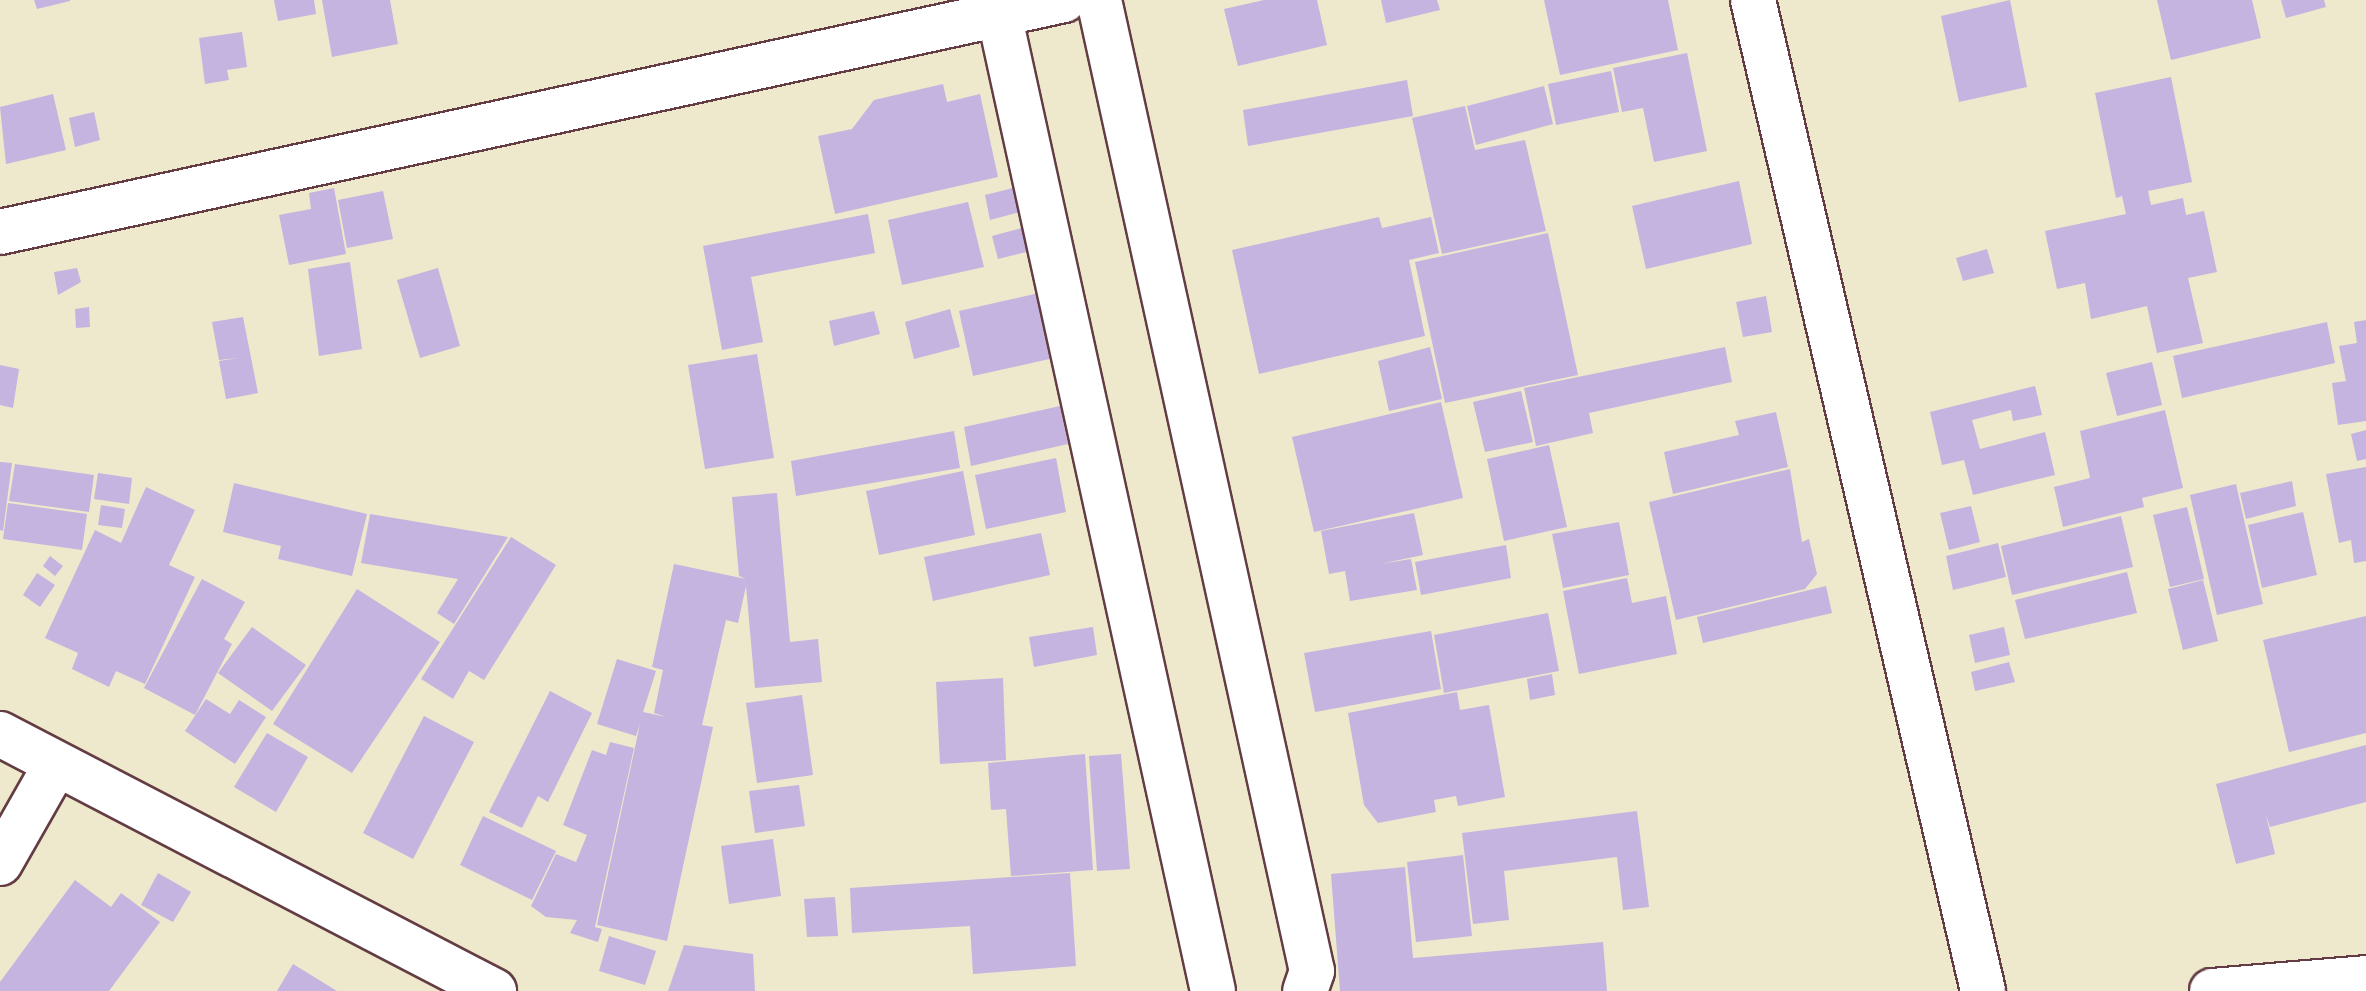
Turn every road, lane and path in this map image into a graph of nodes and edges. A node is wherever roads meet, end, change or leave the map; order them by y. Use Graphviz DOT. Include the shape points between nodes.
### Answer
graph roads {
  1 [pos="1064,0"];
  2 [pos="1099,0"];
  3 [pos="1753,0"];
  4 [pos="998,7"];
  5 [pos="0,232"];
  6 [pos="0,734"];
  7 [pos="55,766"];
  8 [pos="0,863"];
  9 [pos="2366,978"];
  10 [pos="494,991"];
  11 [pos="1213,991"];
  12 [pos="1305,991"];
  13 [pos="1983,991"];
  14 [pos="2212,991"];
  1 -- 4 [label="street"];
  2 -- 12 [label="street" via="1312,971"];
  3 -- 13 [label="street"];
  4 -- 5 [label="street"];
  4 -- 11 [label="street"];
  6 -- 7 [label="street"];
  7 -- 8 [label="street"];
  7 -- 10 [label="street"];
  9 -- 14 [label="street"];
}
